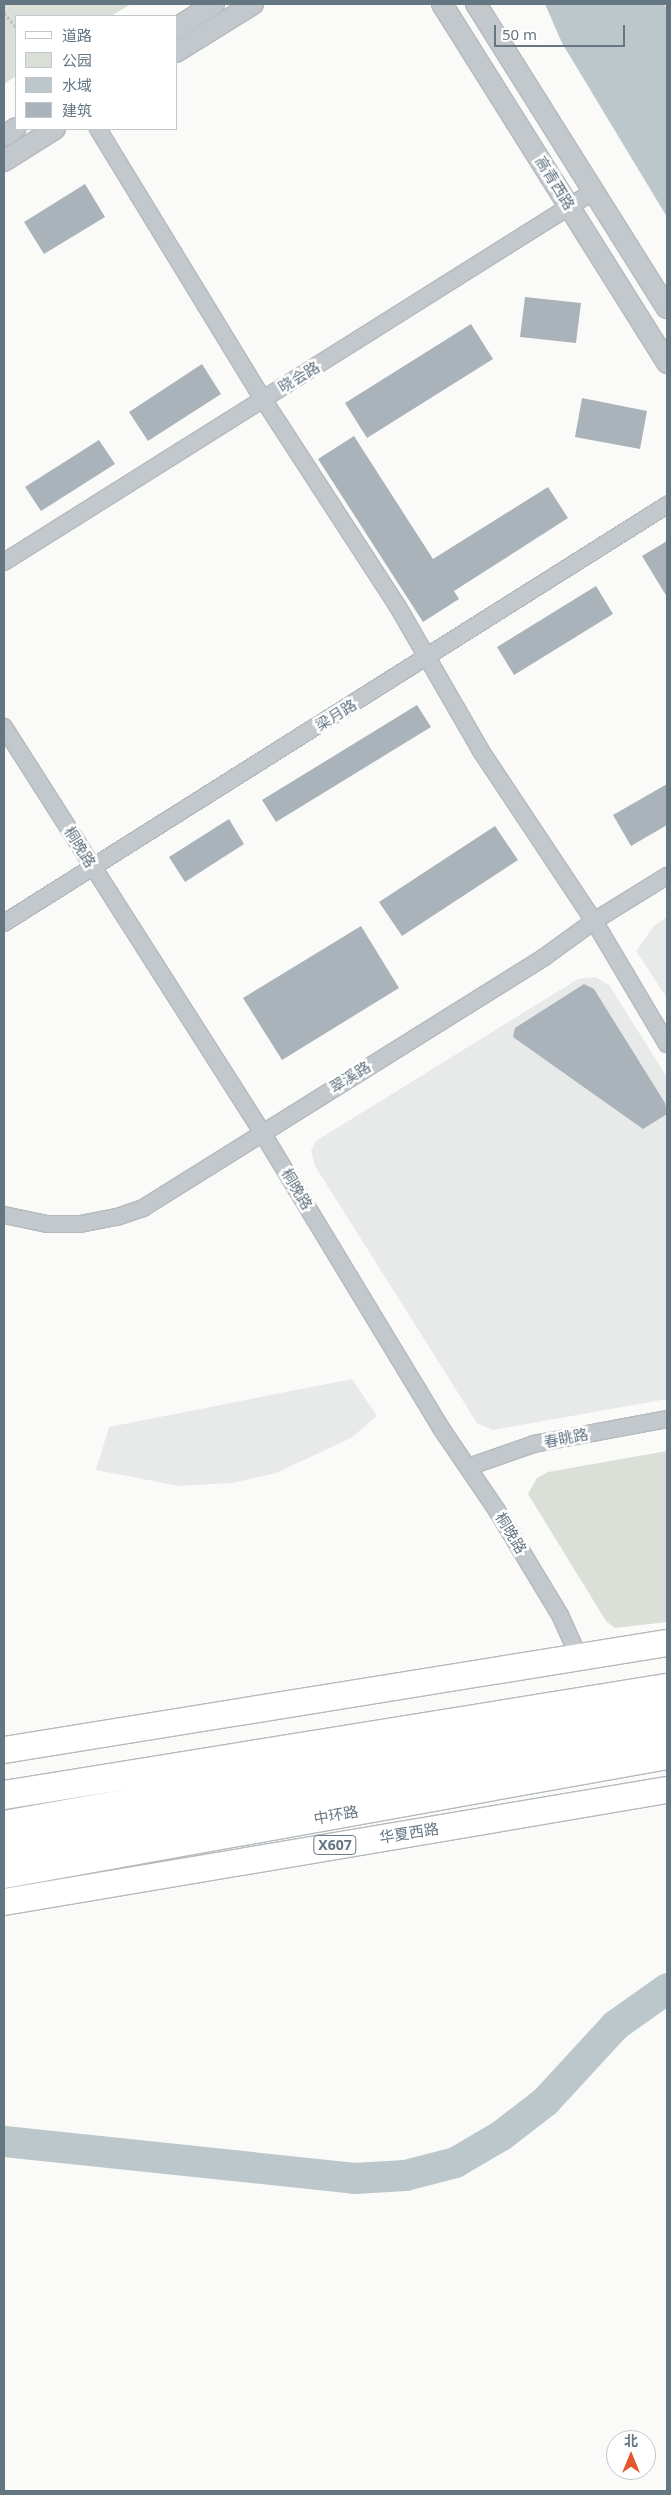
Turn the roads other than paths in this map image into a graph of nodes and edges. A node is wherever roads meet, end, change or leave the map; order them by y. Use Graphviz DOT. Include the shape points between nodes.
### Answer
graph roads {
  1 [pos="214,4"];
  2 [pos="253,4"];
  3 [pos="442,4"];
  4 [pos="476,4"];
  5 [pos="178,27"];
  6 [pos="178,51"];
  7 [pos="15,129"];
  8 [pos="53,130"];
  9 [pos="99,130"];
  10 [pos="4,136"];
  11 [pos="4,161"];
  12 [pos="594,190"];
  13 [pos="569,206"];
  14 [pos="667,308"];
  15 [pos="667,363"];
  16 [pos="263,399"];
  17 [pos="667,505"];
  18 [pos="4,562"];
  19 [pos="426,658"];
  20 [pos="4,727"];
  21 [pos="93,867"];
  22 [pos="667,876"];
  23 [pos="594,921"];
  24 [pos="4,923"];
  25 [pos="667,1044"];
  26 [pos="263,1134"];
  27 [pos="9,1216"];
  28 [pos="667,1419"];
  29 [pos="468,1467"];
  30 [pos="667,1643"];
  31 [pos="579,1657"];
  32 [pos="667,1679"];
  33 [pos="667,1688"];
  34 [pos="573,1704"];
  35 [pos="667,1707"];
  36 [pos="667,1732"];
  37 [pos="4,1750"];
  38 [pos="667,1755"];
  39 [pos="667,1762"];
  40 [pos="548,1777"];
  41 [pos="667,1790"];
  42 [pos="4,1795"];
  43 [pos="4,1825"];
  44 [pos="4,1849"];
  45 [pos="4,1874"];
  46 [pos="4,1902"];
  1 -- 5 [label="street"];
  2 -- 6 [label="street"];
  3 -- 13 [label="street, 高青西路"];
  4 -- 12 [label="street, 高青西路"];
  7 -- 10 [label="street"];
  8 -- 11 [label="street"];
  9 -- 16 [label="street"];
  12 -- 13 [label="street, 晓会路"];
  12 -- 14 [label="street, 高青西路"];
  13 -- 15 [label="street, 高青西路"];
  13 -- 16 [label="street, 晓会路"];
  16 -- 18 [label="street, 晓会路"];
  16 -- 19 [label="street" via="398,607"];
  17 -- 19 [label="street, 梁月路"];
  19 -- 21 [label="street, 梁月路"];
  19 -- 23 [label="street" via="481,751"];
  20 -- 21 [label="street, 桐晚路"];
  21 -- 24 [label="street, 梁月路"];
  21 -- 26 [label="street, 桐晚路"];
  22 -- 23 [label="street, 翠溪路"];
  23 -- 25 [label="street"];
  23 -- 26 [label="street, 翠溪路" via="543,958"];
  26 -- 27 [label="street, 翠溪路" via="143,1208 117,1217 80,1224 47,1224"];
  26 -- 29 [label="street, 桐晚路"];
  28 -- 29 [label="street, 春眺路" via="534,1444"];
  29 -- 31 [label="street, 桐晚路" via="560,1615"];
  30 -- 31 [label="main road"];
  31 -- 37 [label="main road"];
  32 -- 34 [label="highway"];
  33 -- 34 [label="highway"];
  34 -- 42 [label="highway"];
  35 -- 43 [label="highway"];
  36 -- 44 [label="highway, 中环路"];
  38 -- 40 [label="highway, 中环路"];
  39 -- 40 [label="highway"];
  40 -- 45 [label="highway, 中环路"];
  41 -- 46 [label="main road, 华夏西路 / X607"];
}
